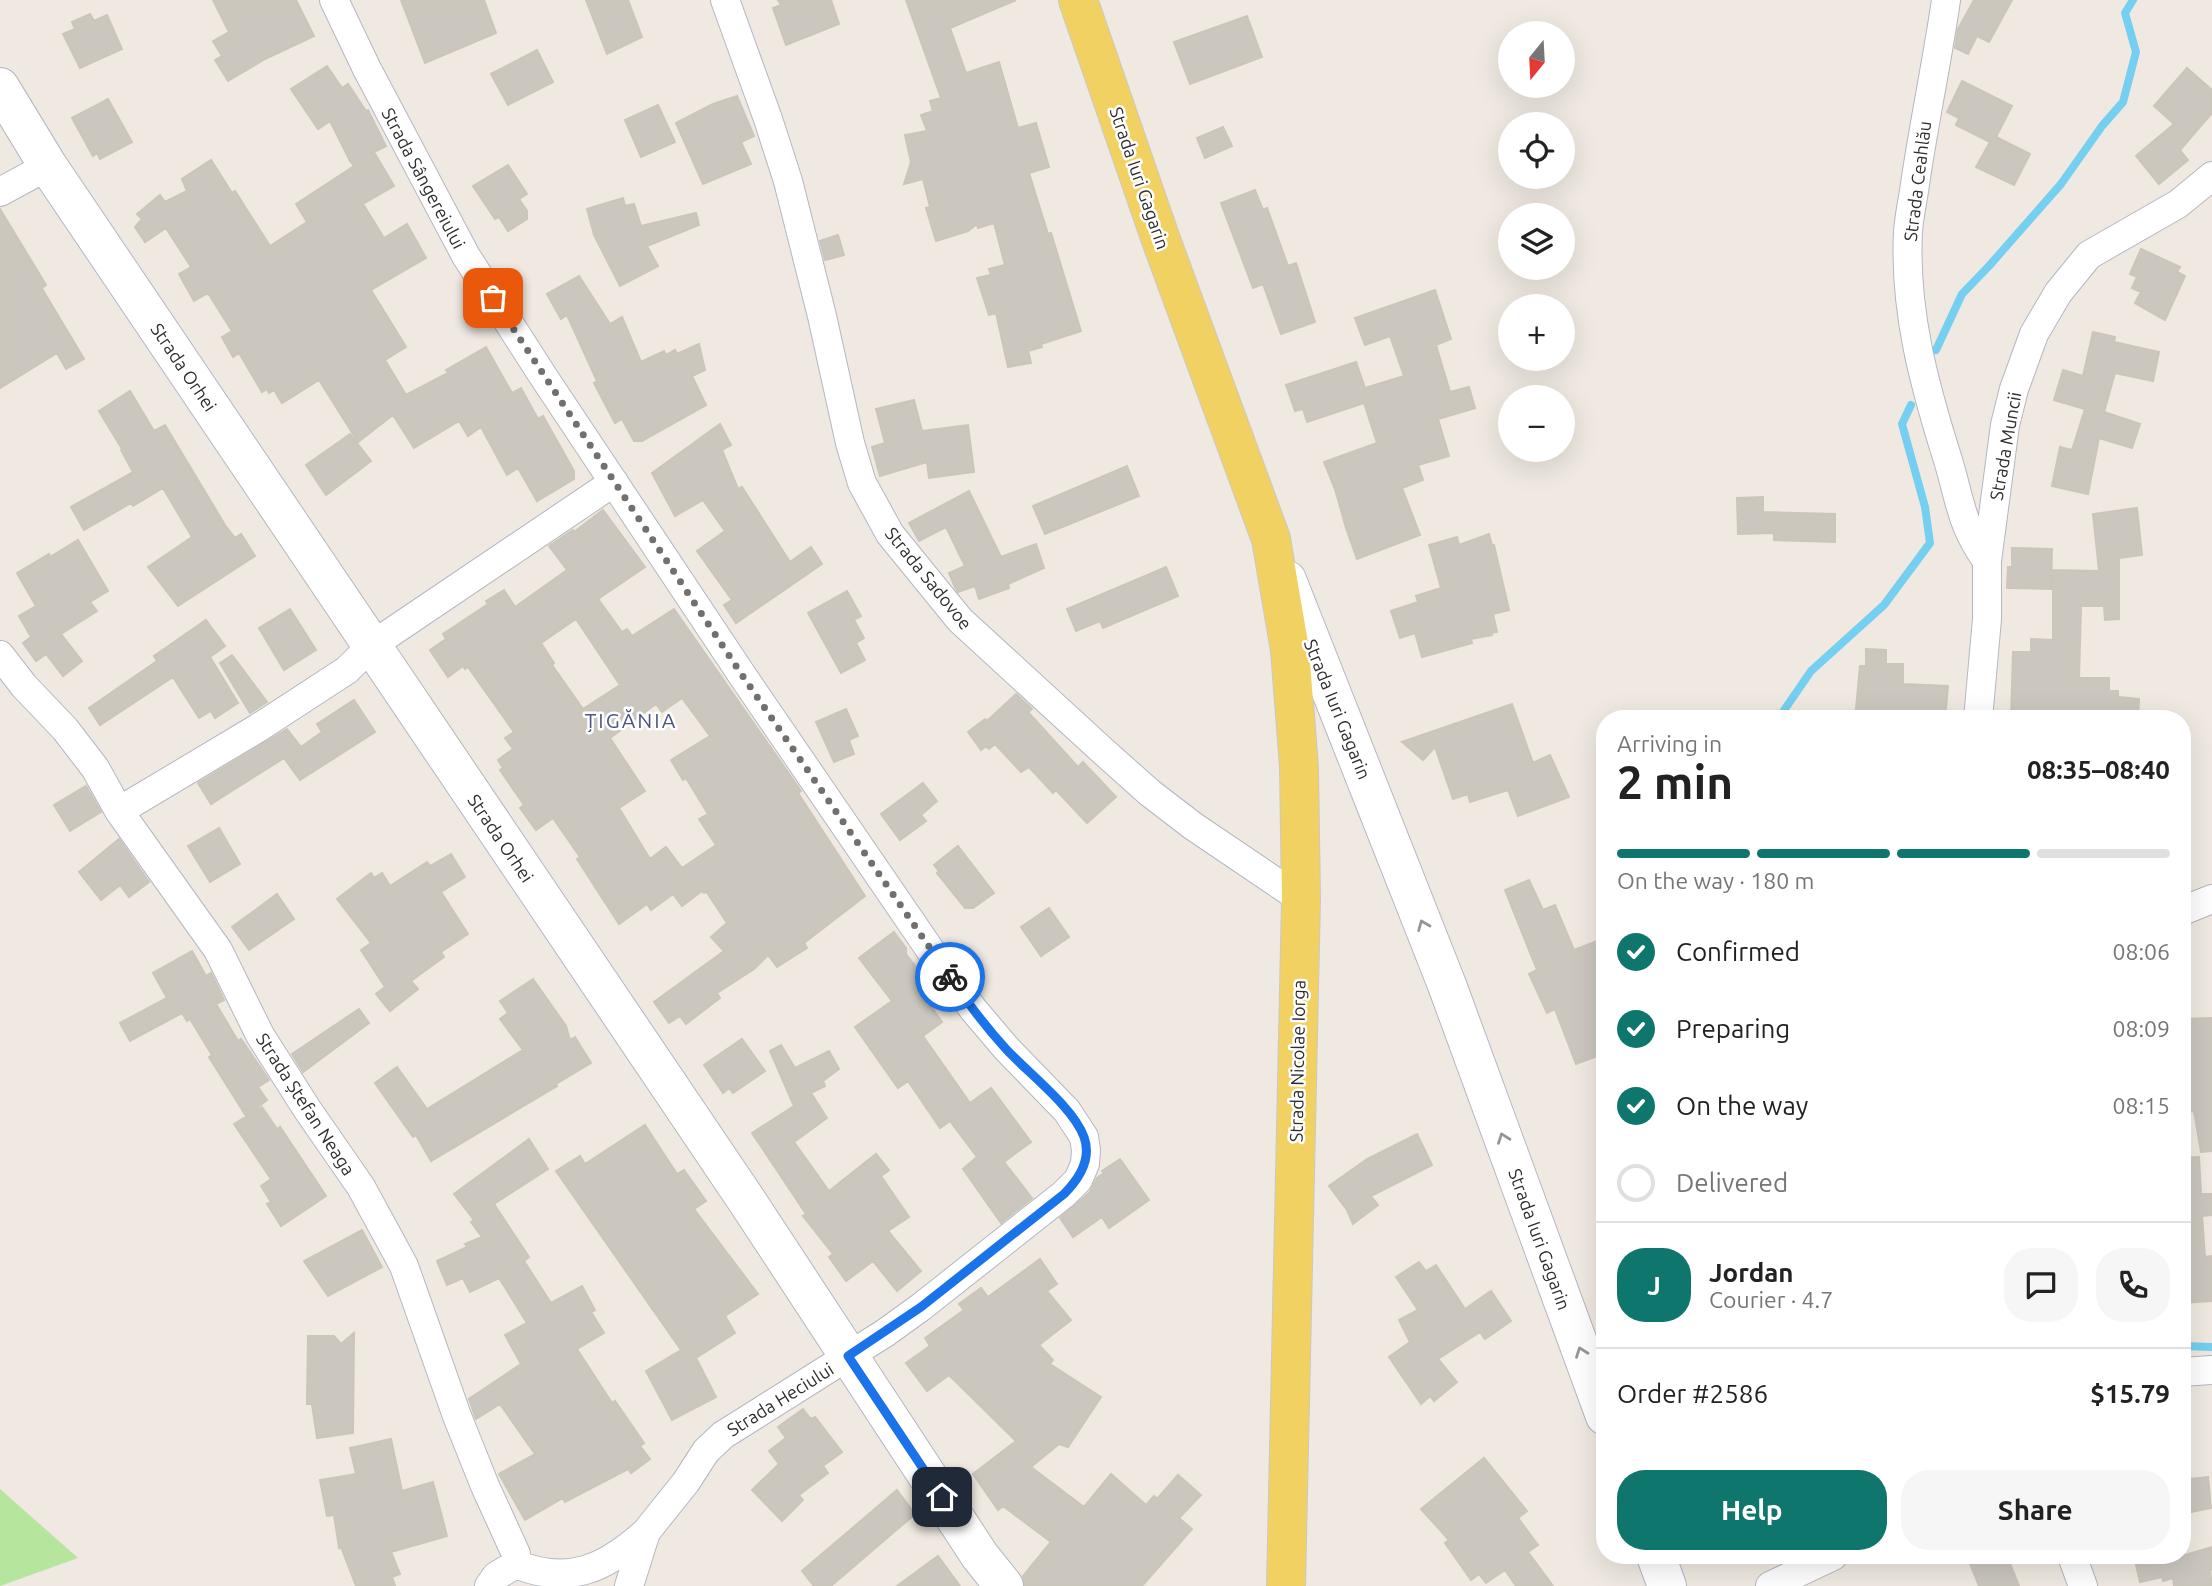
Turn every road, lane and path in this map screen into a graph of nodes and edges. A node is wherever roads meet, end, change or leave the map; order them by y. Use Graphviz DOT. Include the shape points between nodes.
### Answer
graph roads {
  1 [pos="334,0"];
  2 [pos="725,0"];
  3 [pos="1078,0"];
  4 [pos="1945,0"];
  5 [pos="0,87"];
  6 [pos="48,166"];
  7 [pos="2212,176"];
  8 [pos="0,192"];
  9 [pos="614,482"];
  10 [pos="1271,539"];
  11 [pos="1987,561"];
  12 [pos="371,646"];
  13 [pos="0,655"];
  14 [pos="1979,710"];
  15 [pos="119,811"];
  16 [pos="1301,899"];
  17 [pos="2212,899"];
  18 [pos="2191,907"];
  19 [pos="848,1356"];
  20 [pos="2212,1370"];
  21 [pos="2191,1371"];
  22 [pos="1596,1391"];
  23 [pos="646,1532"];
  24 [pos="516,1564"];
  25 [pos="1659,1564"];
  26 [pos="1816,1564"];
  27 [pos="2075,1564"];
  28 [pos="489,1586"];
  29 [pos="629,1586"];
  30 [pos="1004,1586"];
  31 [pos="1286,1586"];
  32 [pos="1667,1586"];
  33 [pos="1770,1586"];
  34 [pos="2083,1586"];
  1 -- 9 [label="street, Strada Sângereiului" via="466,256"];
  2 -- 16 [label="street, Strada Sadovoe" via="788,181 862,483 890,534 960,620 1132,777 1193,826"];
  3 -- 10 [label="main road, Strada Iuri Gagarin"];
  4 -- 11 [label="street, Strada Ceahlău" via="1908,231 1908,281 1929,400 1959,507 1972,540"];
  5 -- 6 [label="street, Strada Orhei"];
  6 -- 8 [label="street"];
  6 -- 12 [label="street, Strada Orhei"];
  7 -- 11 [label="street, Strada Muncii" via="2178,204 2089,255 2058,293 2034,334 2005,425"];
  9 -- 12 [label="street"];
  9 -- 19 [label="street, Strada Sângereiului" via="942,967 989,1029 1067,1111 1084,1137 1085,1164 1064,1194 921,1307"];
  10 -- 16 [label="main road, Strada Nicolae Iorga" via="1290,650 1299,767"];
  22 -- 10 [label="street, Strada Iuri Gagarin, one-way" via="1447,985"];
  11 -- 14 [label="street, Strada Muncii"];
  12 -- 15 [label="street" via="347,670"];
  12 -- 19 [label="street, Strada Orhei"];
  13 -- 15 [label="street, Strada Ștefan Neaga" via="95,768"];
  15 -- 24 [label="street, Strada Ștefan Neaga" via="218,950 260,1035 361,1187 404,1266 457,1416 516,1554"];
  16 -- 31 [label="main road, Strada Nicolae Iorga"];
  17 -- 18 [label="street"];
  19 -- 23 [label="street, Strada Heciului" via="723,1435"];
  19 -- 30 [label="street, Strada Orhei"];
  20 -- 21 [label="street"];
  23 -- 24 [label="street" via="601,1568 546,1577"];
  23 -- 29 [label="street, Strada Heciului"];
  24 -- 28 [label="street"];
  25 -- 32 [label="street"];
  26 -- 33 [label="street"];
  27 -- 34 [label="street"];
}
